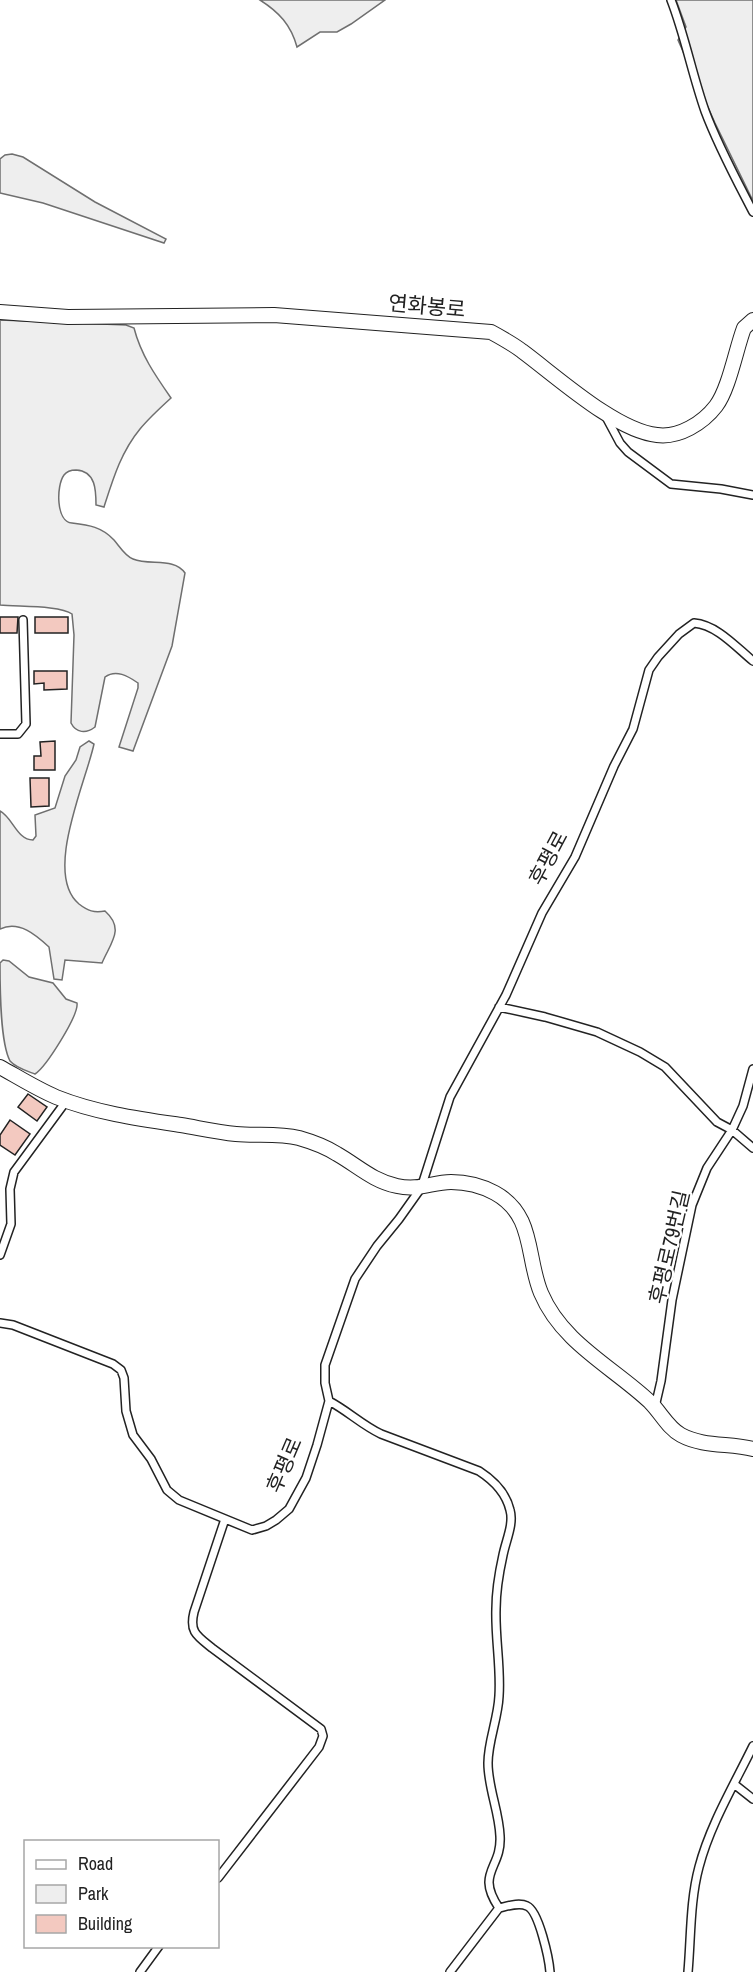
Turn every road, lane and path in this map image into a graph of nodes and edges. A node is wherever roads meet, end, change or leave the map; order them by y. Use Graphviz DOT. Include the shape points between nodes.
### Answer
graph roads {
  1 [pos="671,0"];
  2 [pos="753,212"];
  3 [pos="0,312"];
  4 [pos="753,320"];
  5 [pos="602,410"];
  6 [pos="753,495"];
  7 [pos="23,620"];
  8 [pos="753,661"];
  9 [pos="0,734"];
  10 [pos="499,1007"];
  11 [pos="0,1066"];
  12 [pos="753,1069"];
  13 [pos="67,1100"];
  14 [pos="732,1130"];
  15 [pos="753,1148"];
  16 [pos="421,1188"];
  17 [pos="0,1255"];
  18 [pos="0,1323"];
  19 [pos="329,1401"];
  20 [pos="655,1407"];
  21 [pos="753,1449"];
  22 [pos="225,1519"];
  23 [pos="753,1746"];
  24 [pos="734,1784"];
  25 [pos="753,1799"];
  26 [pos="219,1877"];
  27 [pos="499,1908"];
  28 [pos="158,1948"];
  29 [pos="140,1972"];
  30 [pos="450,1972"];
  31 [pos="550,1972"];
  32 [pos="688,1972"];
  1 -- 2 [label="lane" via="705,112"];
  3 -- 5 [label="street, 연화봉로" via="68,317 274,315 491,332"];
  4 -- 5 [label="street, 연화봉로" via="744,328 717,405 695,425 675,434 646,434"];
  5 -- 6 [label="lane" via="624,447 665,481 682,487"];
  7 -- 9 [label="lane" via="26,723 18,734"];
  8 -- 10 [label="lane, 후평로" via="711,627 694,623 658,657 649,670 633,729 575,857 542,913"];
  10 -- 14 [label="lane" via="597,1032 640,1052 665,1067 717,1122"];
  10 -- 16 [label="lane, 후평로" via="450,1097"];
  11 -- 13 [label="street"];
  12 -- 14 [label="lane, 후평로79번길"];
  13 -- 16 [label="street" via="149,1120 235,1134 294,1137 337,1153 380,1182"];
  13 -- 17 [label="lane" via="14,1173 10,1189 11,1224"];
  14 -- 15 [label="lane"];
  14 -- 20 [label="lane, 후평로79번길" via="707,1168 692,1204"];
  16 -- 19 [label="lane, 후평로" via="355,1279 325,1365"];
  16 -- 20 [label="street" via="450,1182 470,1184 484,1187 512,1206 523,1220 541,1293 554,1316 570,1337"];
  18 -- 22 [label="lane, 후평로" via="121,1370 129,1426 167,1490 178,1500"];
  19 -- 22 [label="lane, 후평로" via="306,1478 289,1509 266,1526 252,1530"];
  19 -- 27 [label="lane" via="381,1434 479,1471 500,1490 510,1510 497,1592 499,1693 488,1763 500,1837 488,1889"];
  20 -- 21 [label="street" via="681,1435"];
  22 -- 26 [label="lane" via="191,1622 193,1630 321,1729 323,1736 319,1747"];
  23 -- 24 [label="lane"];
  24 -- 25 [label="lane"];
  24 -- 32 [label="lane" via="699,1868"];
  27 -- 30 [label="lane"];
  27 -- 31 [label="lane" via="524,1904 531,1908 542,1934"];
  28 -- 29 [label="lane"];
}
